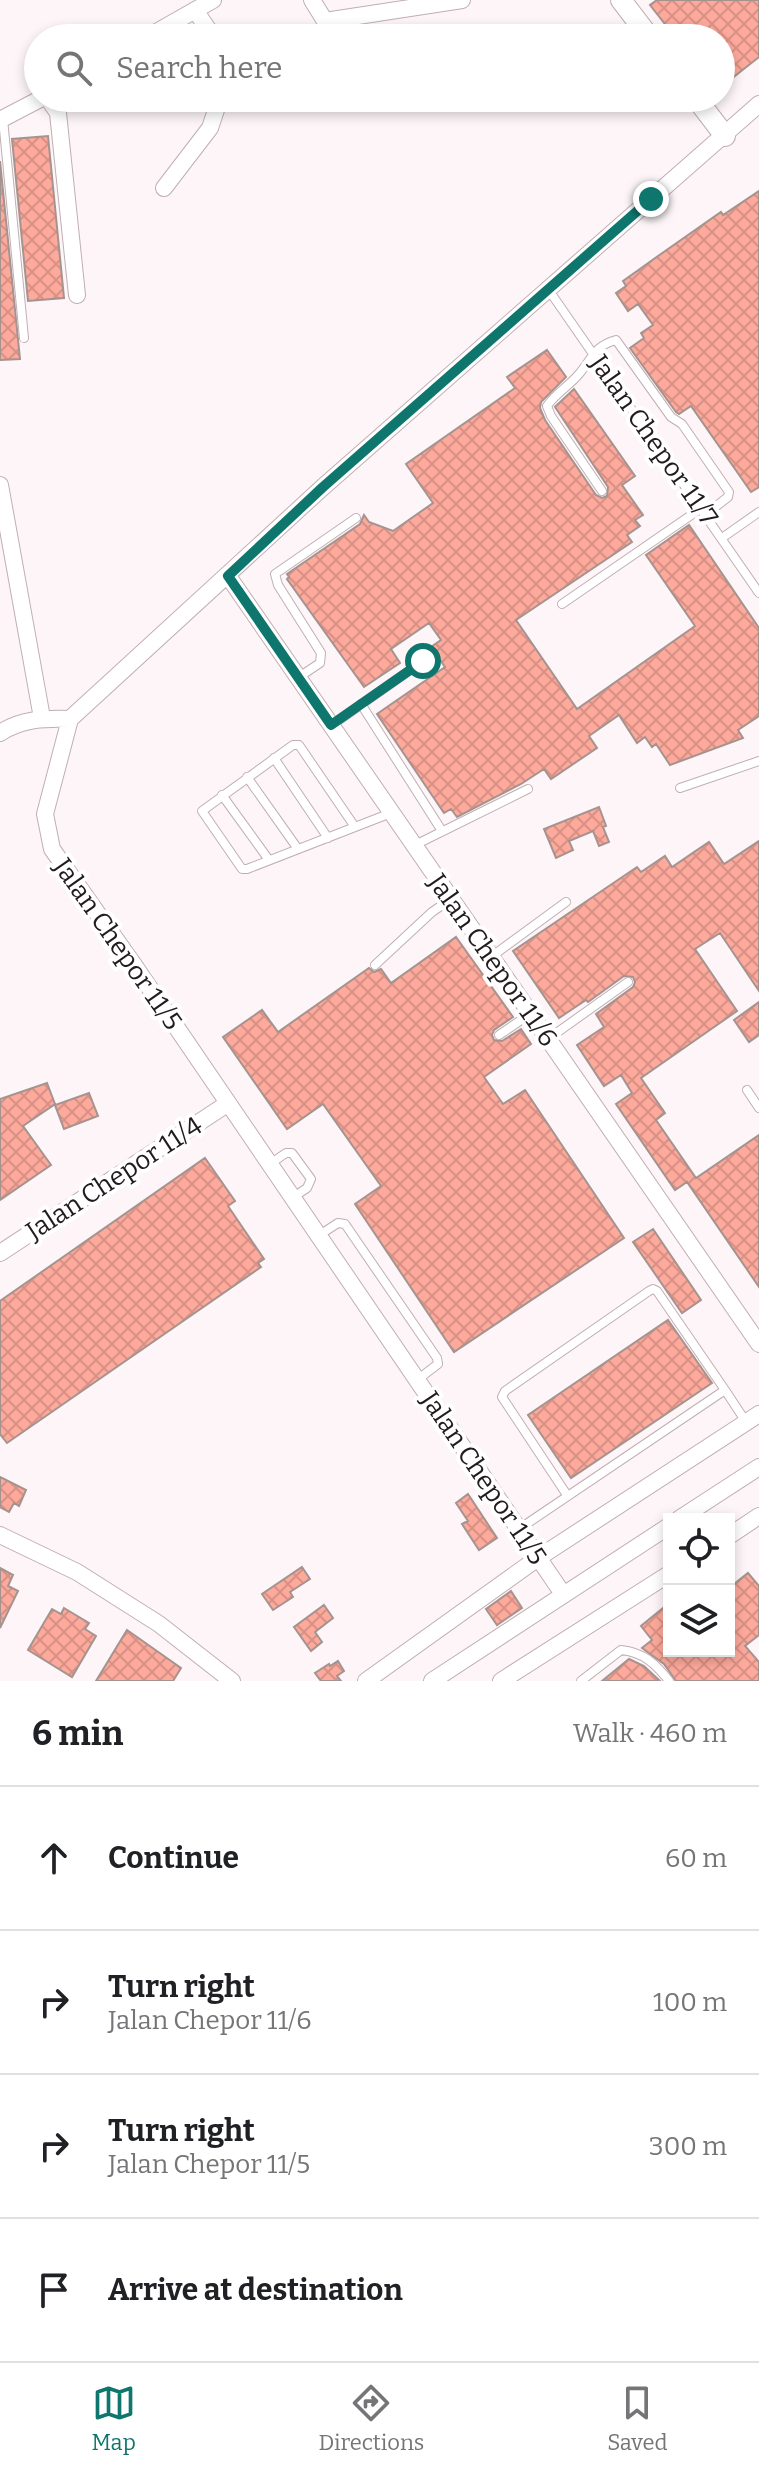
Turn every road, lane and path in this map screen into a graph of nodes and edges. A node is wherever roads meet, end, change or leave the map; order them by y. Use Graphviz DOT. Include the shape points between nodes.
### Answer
graph roads {
  1 [pos="213,0"];
  2 [pos="312,0"];
  3 [pos="621,0"];
  4 [pos="453,1"];
  5 [pos="195,10"];
  6 [pos="170,24"];
  7 [pos="204,24"];
  8 [pos="639,24"];
  9 [pos="759,104"];
  10 [pos="24,107"];
  11 [pos="57,112"];
  12 [pos="215,112"];
  13 [pos="707,112"];
  14 [pos="1,119"];
  15 [pos="725,136"];
  16 [pos="164,188"];
  17 [pos="548,288"];
  18 [pos="77,295"];
  19 [pos="24,338"];
  20 [pos="593,353"];
  21 [pos="0,485"];
  22 [pos="602,491"];
  23 [pos="703,512"];
  24 [pos="759,512"];
  25 [pos="356,518"];
  26 [pos="722,538"];
  27 [pos="228,576"];
  28 [pos="759,593"];
  29 [pos="562,604"];
  30 [pos="423,661"];
  31 [pos="298,678"];
  32 [pos="361,704"];
  33 [pos="42,718"];
  34 [pos="70,719"];
  35 [pos="331,725"];
  36 [pos="0,733"];
  37 [pos="274,758"];
  38 [pos="759,761"];
  39 [pos="247,777"];
  40 [pos="680,788"];
  41 [pos="528,789"];
  42 [pos="222,795"];
  43 [pos="392,813"];
  44 [pos="355,827"];
  45 [pos="442,831"];
  46 [pos="328,838"];
  47 [pos="414,845"];
  48 [pos="298,849"];
  49 [pos="269,860"];
  50 [pos="451,899"];
  51 [pos="566,902"];
  52 [pos="491,957"];
  53 [pos="375,965"];
  54 [pos="628,982"];
  55 [pos="530,1013"];
  56 [pos="499,1035"];
  57 [pos="548,1039"];
  58 [pos="747,1090"];
  59 [pos="227,1104"];
  60 [pos="759,1108"];
  61 [pos="269,1164"];
  62 [pos="292,1198"];
  63 [pos="318,1236"];
  64 [pos="0,1253"];
  65 [pos="759,1344"];
  66 [pos="417,1380"];
  67 [pos="725,1390"];
  68 [pos="753,1418"];
  69 [pos="759,1467"];
  70 [pos="567,1495"];
  71 [pos="688,1513"];
  72 [pos="759,1516"];
  73 [pos="519,1529"];
  74 [pos="663,1530"];
  75 [pos="735,1532"];
  76 [pos="0,1535"];
  77 [pos="538,1558"];
  78 [pos="663,1578"];
  79 [pos="563,1594"];
  80 [pos="518,1676"];
  81 [pos="440,1679"];
  82 [pos="232,1681"];
  83 [pos="366,1681"];
  84 [pos="501,1681"];
  85 [pos="581,1681"];
  86 [pos="669,1681"];
  1 -- 5 [label="street"];
  2 -- 4 [label="street" via="325,21"];
  3 -- 8 [label="street"];
  5 -- 6 [label="street"];
  5 -- 7 [label="street"];
  9 -- 15 [label="street"];
  10 -- 14 [label="street"];
  11 -- 18 [label="street"];
  12 -- 16 [label="street" via="210,128"];
  13 -- 15 [label="street"];
  14 -- 19 [label="lane"];
  15 -- 17 [label="street"];
  17 -- 20 [label="lane, Jalan Chepor 11/7"];
  17 -- 27 [label="street"];
  20 -- 22 [label="lane" via="547,406"];
  20 -- 23 [label="lane, Jalan Chepor 11/7"];
  20 -- 23 [label="lane" via="619,342 671,417 682,424 729,492"];
  21 -- 33 [label="street"];
  23 -- 26 [label="lane, Jalan Chepor 11/7"];
  23 -- 29 [label="lane"];
  24 -- 26 [label="lane"];
  25 -- 31 [label="lane" via="275,574 321,653 320,663"];
  26 -- 28 [label="lane, Jalan Chepor 11/7"];
  27 -- 31 [label="street, Jalan Chepor 11/6"];
  27 -- 34 [label="street"];
  30 -- 32 [label="lane"];
  31 -- 35 [label="street, Jalan Chepor 11/6"];
  32 -- 35 [label="lane"];
  32 -- 45 [label="lane"];
  33 -- 34 [label="street"];
  33 -- 36 [label="street"];
  34 -- 59 [label="street, Jalan Chepor 11/5" via="45,814 52,849"];
  35 -- 43 [label="street, Jalan Chepor 11/6"];
  37 -- 39 [label="lane"];
  37 -- 44 [label="lane" via="299,745"];
  37 -- 46 [label="lane"];
  38 -- 40 [label="lane"];
  39 -- 42 [label="lane"];
  39 -- 48 [label="lane"];
  41 -- 45 [label="lane"];
  42 -- 49 [label="lane"];
  42 -- 49 [label="lane" via="202,811 242,869"];
  43 -- 44 [label="lane"];
  43 -- 47 [label="street, Jalan Chepor 11/6"];
  44 -- 46 [label="lane"];
  45 -- 47 [label="lane"];
  46 -- 48 [label="lane"];
  47 -- 50 [label="street, Jalan Chepor 11/6"];
  48 -- 49 [label="lane"];
  50 -- 52 [label="street, Jalan Chepor 11/6"];
  50 -- 53 [label="lane"];
  51 -- 52 [label="lane"];
  52 -- 55 [label="street, Jalan Chepor 11/6"];
  54 -- 57 [label="lane"];
  55 -- 56 [label="lane"];
  55 -- 57 [label="street, Jalan Chepor 11/6"];
  57 -- 65 [label="street, Jalan Chepor 11/6"];
  58 -- 60 [label="lane"];
  59 -- 61 [label="street, Jalan Chepor 11/5"];
  59 -- 64 [label="street, Jalan Chepor 11/4"];
  61 -- 62 [label="street, Jalan Chepor 11/5"];
  61 -- 62 [label="lane" via="292,1153 311,1179"];
  62 -- 63 [label="street, Jalan Chepor 11/5"];
  63 -- 66 [label="street, Jalan Chepor 11/5"];
  63 -- 66 [label="lane" via="345,1224 387,1285 437,1358 435,1368"];
  66 -- 73 [label="street, Jalan Chepor 11/5"];
  67 -- 68 [label="lane"];
  67 -- 70 [label="lane"];
  67 -- 70 [label="lane" via="657,1291 649,1291 502,1397"];
  68 -- 77 [label="street"];
  69 -- 71 [label="street"];
  70 -- 73 [label="lane"];
  72 -- 75 [label="street"];
  73 -- 77 [label="street, Jalan Chepor 11/5"];
  74 -- 79 [label="street"];
  76 -- 82 [label="street" via="89,1579 159,1624"];
  77 -- 79 [label="street, Jalan Chepor 11/5"];
  77 -- 83 [label="street"];
  78 -- 80 [label="street"];
  79 -- 81 [label="street"];
  80 -- 84 [label="street"];
  85 -- 86 [label="lane" via="621,1650 638,1651"];
}
